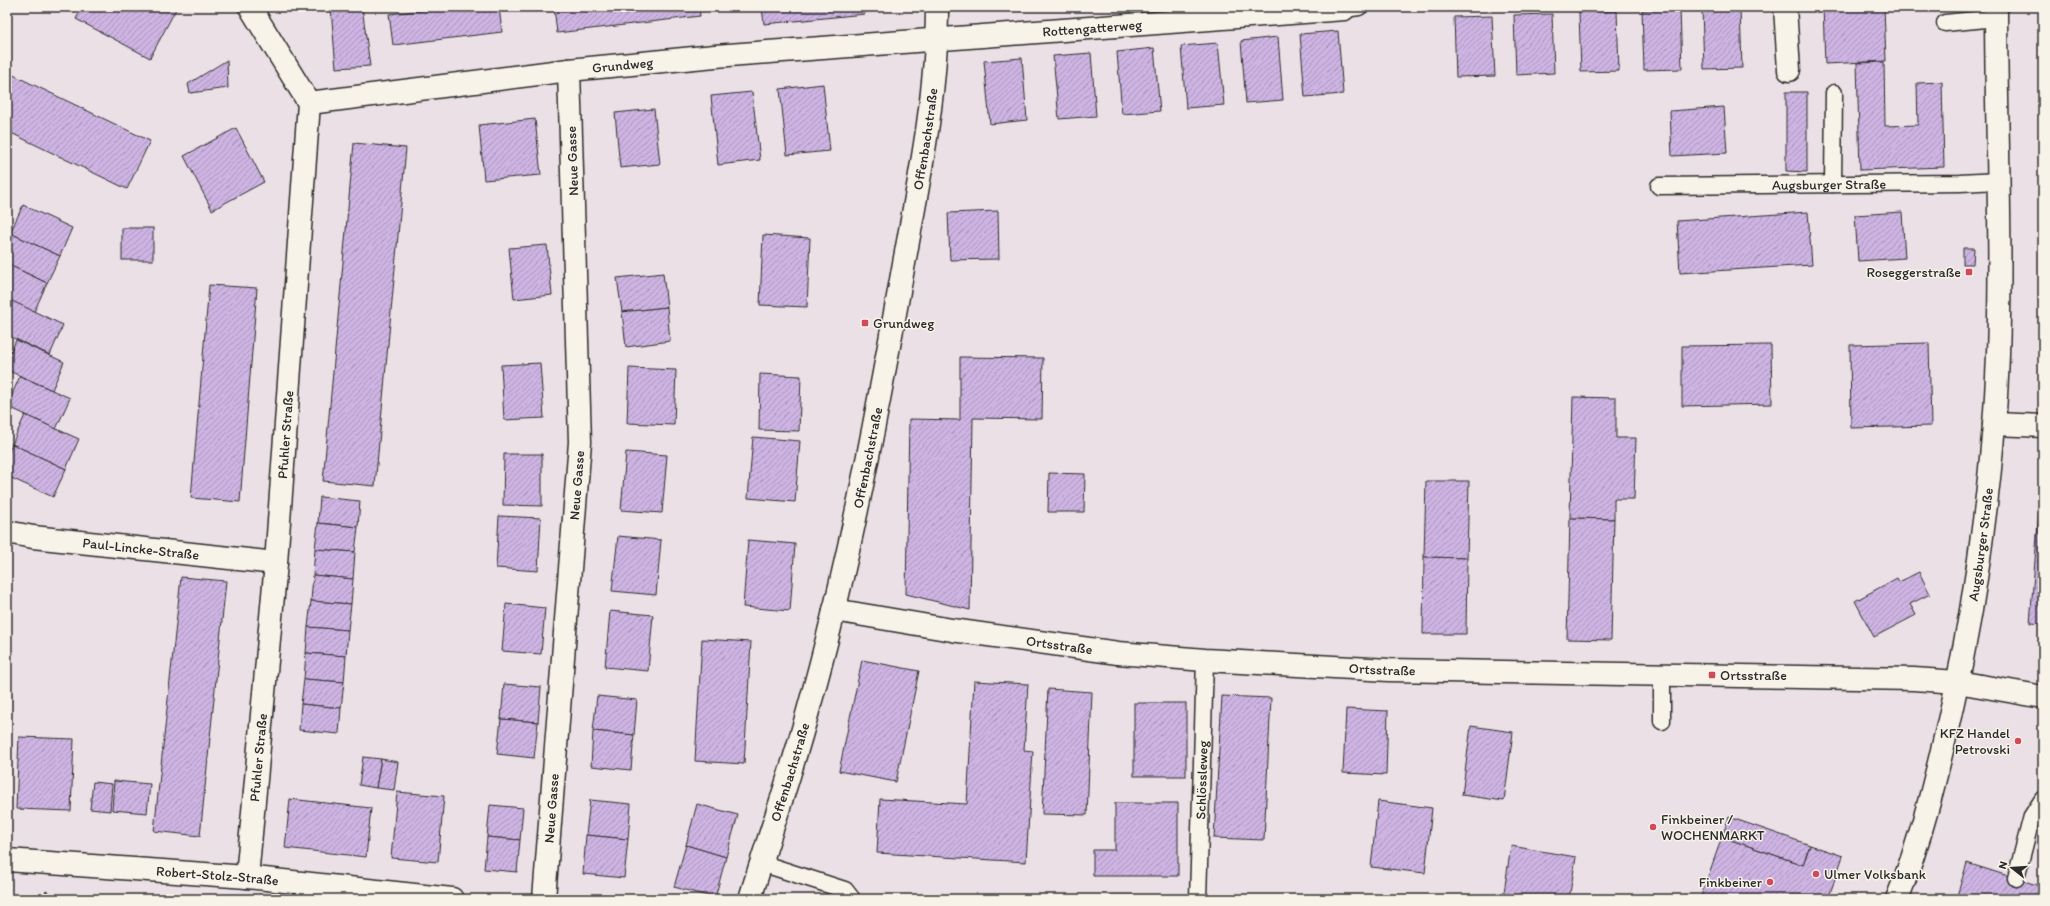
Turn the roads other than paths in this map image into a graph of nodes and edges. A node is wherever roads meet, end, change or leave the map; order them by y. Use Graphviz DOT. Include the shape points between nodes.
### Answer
graph roads {
  1 [pos="250,7"];
  2 [pos="937,7"];
  3 [pos="1786,7"];
  4 [pos="1351,8"];
  5 [pos="1996,13"];
  6 [pos="1945,23"];
  7 [pos="937,38"];
  8 [pos="569,70"];
  9 [pos="1788,70"];
  10 [pos="1834,93"];
  11 [pos="309,103"];
  12 [pos="1998,181"];
  13 [pos="1833,184"];
  14 [pos="1660,186"];
  15 [pos="1994,424"];
  16 [pos="2043,426"];
  17 [pos="7,532"];
  18 [pos="276,563"];
  19 [pos="834,610"];
  20 [pos="1205,660"];
  21 [pos="1662,674"];
  22 [pos="1958,682"];
  23 [pos="2043,697"];
  24 [pos="1662,721"];
  25 [pos="2043,799"];
  26 [pos="7,860"];
  27 [pos="761,863"];
  28 [pos="247,877"];
  29 [pos="2016,878"];
  30 [pos="452,899"];
  31 [pos="544,899"];
  32 [pos="750,899"];
  33 [pos="852,899"];
  34 [pos="1198,899"];
  35 [pos="1897,899"];
  1 -- 11 [label="street"];
  2 -- 7 [label="street, Offenbachstraße"];
  3 -- 9 [label="street"];
  4 -- 7 [label="street, Rottengatterweg"];
  5 -- 6 [label="lane"];
  5 -- 12 [label="street, Augsburger Straße"];
  7 -- 8 [label="street, Grundweg"];
  7 -- 19 [label="street, Offenbachstraße" via="925,144 885,367"];
  8 -- 11 [label="street, Grundweg"];
  8 -- 31 [label="street, Neue Gasse" via="580,442"];
  10 -- 13 [label="lane"];
  11 -- 18 [label="street, Pfuhler Straße"];
  12 -- 13 [label="lane, Augsburger Straße"];
  12 -- 15 [label="street, Augsburger Straße" via="1999,279"];
  13 -- 14 [label="lane, Augsburger Straße"];
  15 -- 16 [label="street"];
  15 -- 22 [label="street, Augsburger Straße" via="1980,558"];
  17 -- 18 [label="street, Paul-Lincke-Straße"];
  18 -- 28 [label="street, Pfuhler Straße"];
  19 -- 20 [label="street, Ortsstraße" via="952,630 1110,652"];
  19 -- 27 [label="street, Offenbachstraße" via="809,709"];
  20 -- 21 [label="street, Ortsstraße" via="1389,670"];
  20 -- 34 [label="lane, Schlössleweg"];
  21 -- 22 [label="street, Ortsstraße" via="1899,678"];
  21 -- 24 [label="lane"];
  22 -- 23 [label="street, Ortsstraße"];
  22 -- 35 [label="street, Augsburger Straße" via="1939,765 1907,875"];
  25 -- 29 [label="lane" via="2032,816"];
  26 -- 28 [label="street, Robert-Stolz-Straße"];
  27 -- 32 [label="street, Offenbachstraße"];
  27 -- 33 [label="lane" via="846,890"];
  28 -- 30 [label="street, Robert-Stolz-Straße"];
}
